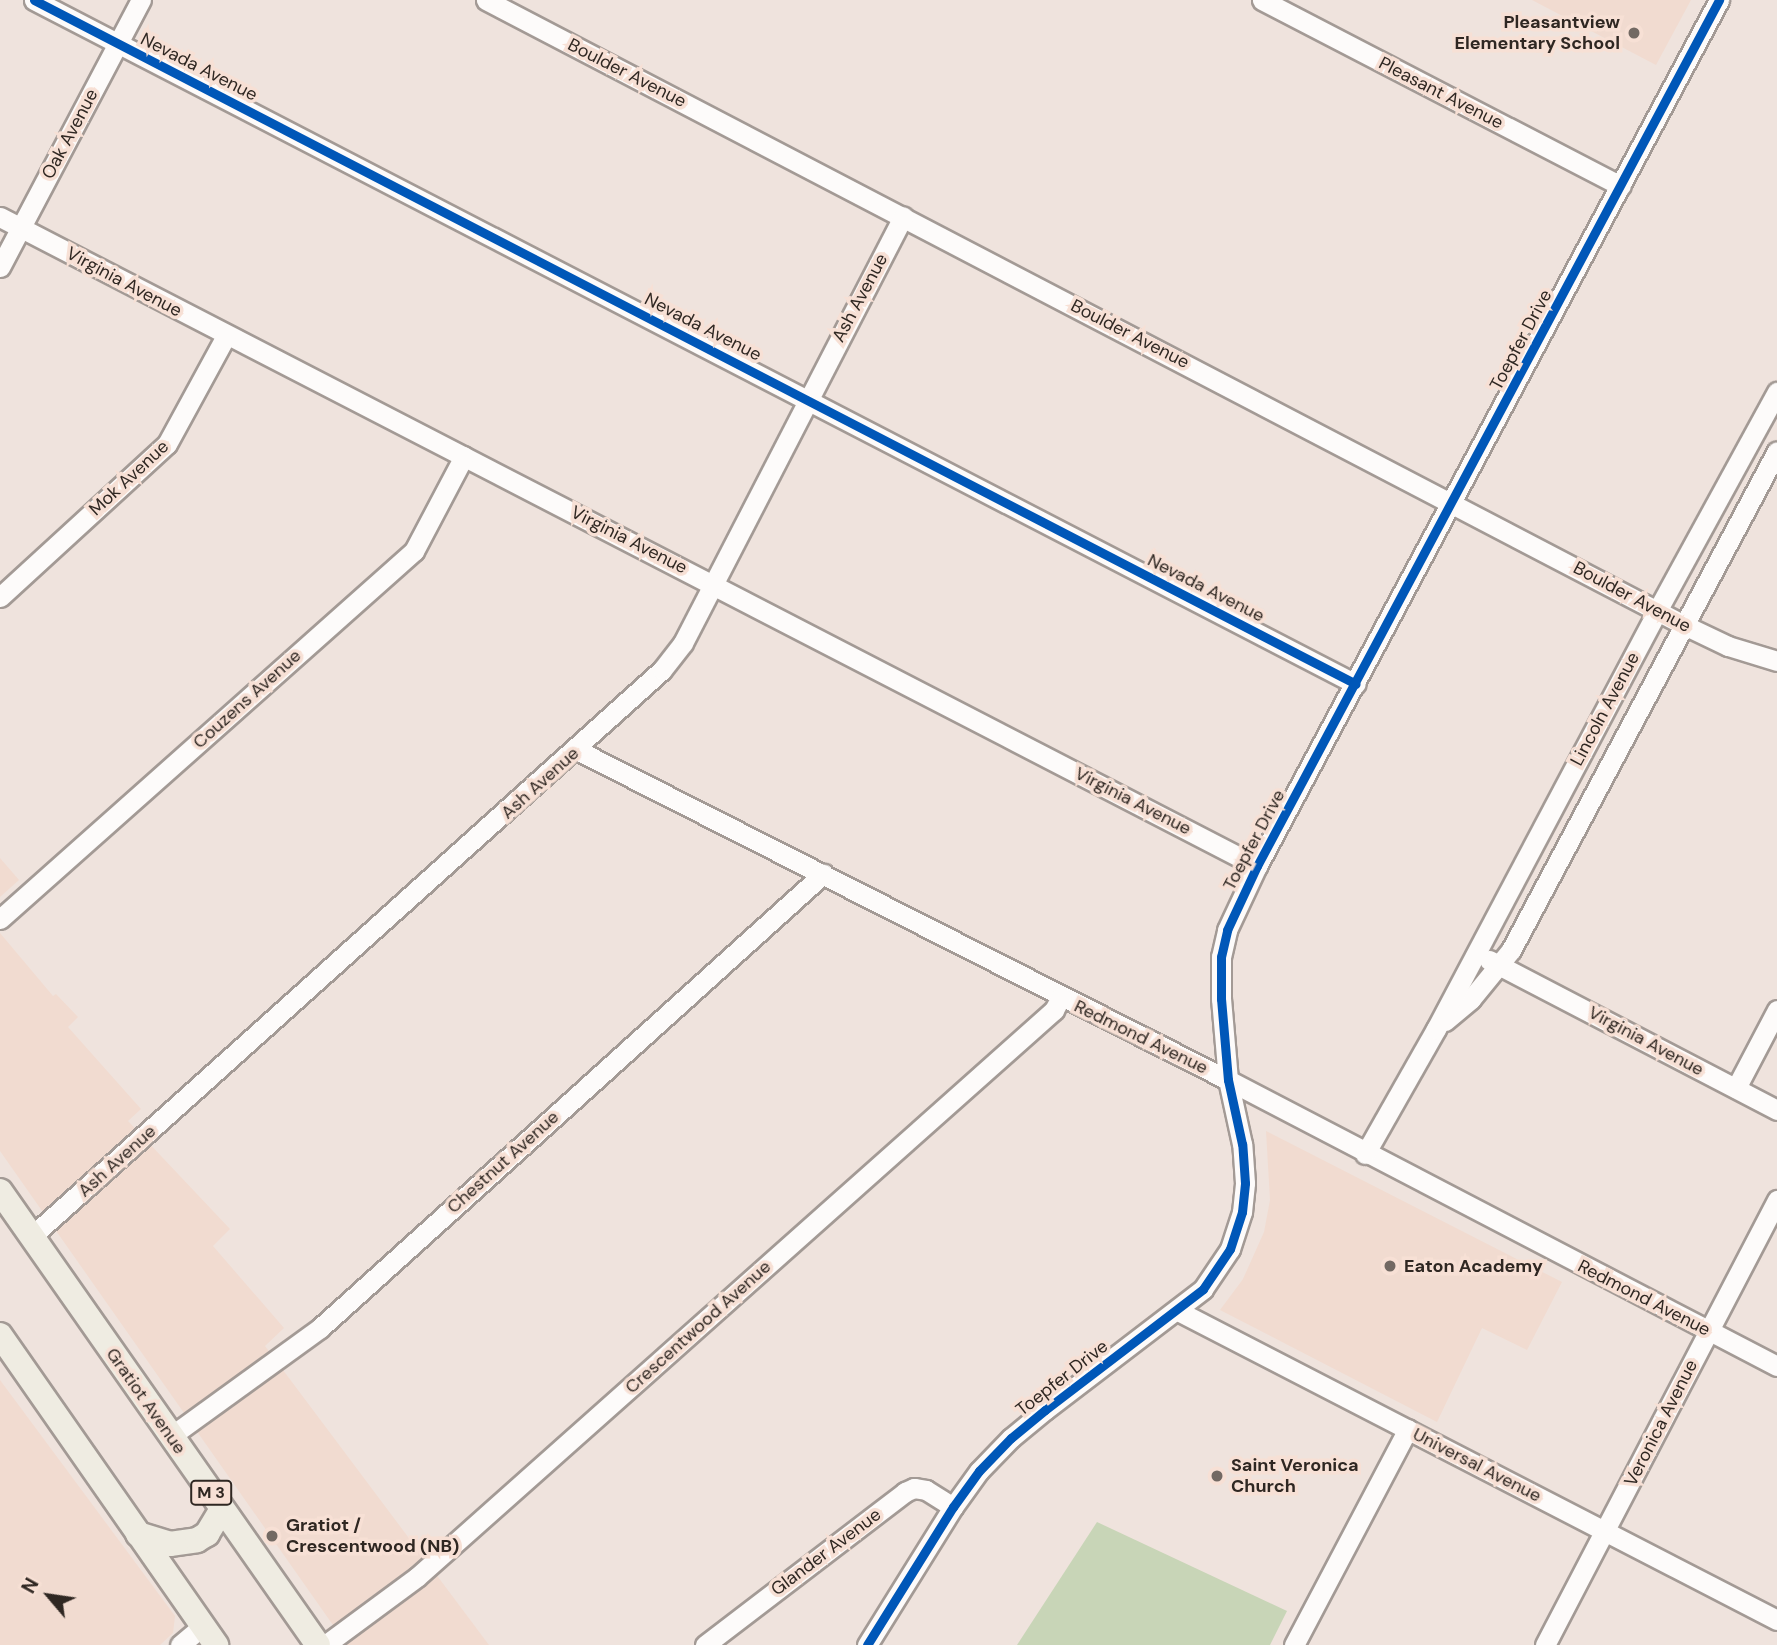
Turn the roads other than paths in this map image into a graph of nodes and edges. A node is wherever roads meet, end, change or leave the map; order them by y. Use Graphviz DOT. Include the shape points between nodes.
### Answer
graph roads {
  1 [pos="34,0"];
  2 [pos="141,0"];
  3 [pos="486,0"];
  4 [pos="1262,0"];
  5 [pos="1719,0"];
  6 [pos="118,44"];
  7 [pos="1621,186"];
  8 [pos="0,216"];
  9 [pos="903,216"];
  10 [pos="21,227"];
  11 [pos="0,267"];
  12 [pos="226,336"];
  13 [pos="1777,392"];
  14 [pos="807,398"];
  15 [pos="1777,451"];
  16 [pos="464,456"];
  17 [pos="1452,502"];
  18 [pos="712,582"];
  19 [pos="0,597"];
  20 [pos="1657,611"];
  21 [pos="1684,625"];
  22 [pos="1777,661"];
  23 [pos="1356,684"];
  24 [pos="577,750"];
  25 [pos="1258,866"];
  26 [pos="823,874"];
  27 [pos="0,919"];
  28 [pos="1477,953"];
  29 [pos="1500,965"];
  30 [pos="1061,997"];
  31 [pos="1777,1010"];
  32 [pos="1436,1029"];
  33 [pos="1228,1080"];
  34 [pos="1736,1088"];
  35 [pos="1777,1110"];
  36 [pos="1365,1154"];
  37 [pos="0,1191"];
  38 [pos="1777,1200"];
  39 [pos="32,1237"];
  40 [pos="1178,1311"];
  41 [pos="1709,1331"];
  42 [pos="0,1335"];
  43 [pos="1777,1366"];
  44 [pos="1408,1429"];
  45 [pos="171,1436"];
  46 [pos="953,1507"];
  47 [pos="222,1509"];
  48 [pos="1605,1531"];
  49 [pos="138,1534"];
  50 [pos="1777,1620"];
  51 [pos="209,1635"];
  52 [pos="180,1645"];
  53 [pos="317,1645"];
  54 [pos="325,1645"];
  55 [pos="705,1645"];
  56 [pos="867,1645"];
  57 [pos="1294,1645"];
  58 [pos="1545,1645"];
  1 -- 6 [label="street, Nevada Avenue"];
  2 -- 6 [label="street, Oak Avenue"];
  3 -- 9 [label="street, Boulder Avenue"];
  4 -- 7 [label="street, Pleasant Avenue"];
  5 -- 7 [label="street, Toepfer Drive"];
  6 -- 10 [label="street, Oak Avenue"];
  6 -- 14 [label="street, Nevada Avenue"];
  7 -- 17 [label="street, Toepfer Drive"];
  8 -- 10 [label="street, Virginia Avenue"];
  9 -- 14 [label="street, Ash Avenue"];
  9 -- 17 [label="street, Boulder Avenue"];
  10 -- 11 [label="street, Oak Avenue"];
  10 -- 12 [label="street, Virginia Avenue"];
  12 -- 16 [label="street, Virginia Avenue"];
  12 -- 19 [label="street, Mok Avenue" via="167,444"];
  13 -- 20 [label="street, Lincoln Avenue"];
  14 -- 18 [label="street, Ash Avenue"];
  14 -- 23 [label="street, Nevada Avenue"];
  15 -- 21 [label="street, Lincoln Avenue"];
  16 -- 18 [label="street, Virginia Avenue"];
  16 -- 27 [label="street, Couzens Avenue" via="414,551"];
  17 -- 20 [label="street, Boulder Avenue"];
  17 -- 23 [label="street, Toepfer Drive"];
  18 -- 24 [label="street, Ash Avenue" via="683,643 663,670"];
  18 -- 25 [label="street, Virginia Avenue"];
  20 -- 21 [label="street, Boulder Avenue"];
  20 -- 28 [label="street, Lincoln Avenue"];
  21 -- 22 [label="street, Boulder Avenue" via="1728,646"];
  21 -- 29 [label="street, Lincoln Avenue"];
  23 -- 25 [label="street, Toepfer Drive"];
  24 -- 26 [label="street, Redmond Avenue"];
  24 -- 39 [label="street, Ash Avenue"];
  25 -- 33 [label="street, Toepfer Drive" via="1233,914 1221,957"];
  26 -- 30 [label="street, Redmond Avenue"];
  26 -- 45 [label="street, Chestnut Avenue" via="320,1328"];
  28 -- 29 [label="street, Virginia Avenue"];
  28 -- 32 [label="street, Lincoln Avenue"];
  29 -- 32 [label="street, Lincoln Avenue" via="1472,999"];
  29 -- 34 [label="street, Virginia Avenue"];
  30 -- 33 [label="street, Redmond Avenue"];
  30 -- 54 [label="street, Crescentwood Avenue" via="1054,1010 417,1577"];
  31 -- 34 [label="street"];
  32 -- 36 [label="street, Lincoln Avenue"];
  33 -- 36 [label="street, Redmond Avenue"];
  33 -- 40 [label="street, Toepfer Drive" via="1242,1144 1242,1212 1230,1250 1217,1272"];
  34 -- 35 [label="street, Virginia Avenue"];
  36 -- 41 [label="street, Redmond Avenue"];
  37 -- 39 [label="main road, Gratiot Avenue / M 3"];
  38 -- 41 [label="street, Veronica Avenue"];
  39 -- 45 [label="main road, Gratiot Avenue / M 3"];
  40 -- 44 [label="street, Universal Avenue"];
  40 -- 46 [label="street, Toepfer Drive" via="1011,1438"];
  41 -- 43 [label="street, Redmond Avenue"];
  41 -- 48 [label="street, Veronica Avenue"];
  42 -- 49 [label="main road"];
  44 -- 48 [label="street, Universal Avenue"];
  44 -- 57 [label="street"];
  45 -- 47 [label="main road, Gratiot Avenue / M 3"];
  46 -- 55 [label="street, Glander Avenue" via="926,1490 905,1492"];
  46 -- 56 [label="street, Toepfer Drive"];
  47 -- 49 [label="main road" via="207,1534 197,1540 170,1544"];
  47 -- 53 [label="main road, Gratiot Avenue / M 3"];
  48 -- 50 [label="street, Universal Avenue"];
  48 -- 58 [label="street, Veronica Avenue"];
  49 -- 51 [label="main road"];
  51 -- 52 [label="street"];
}
